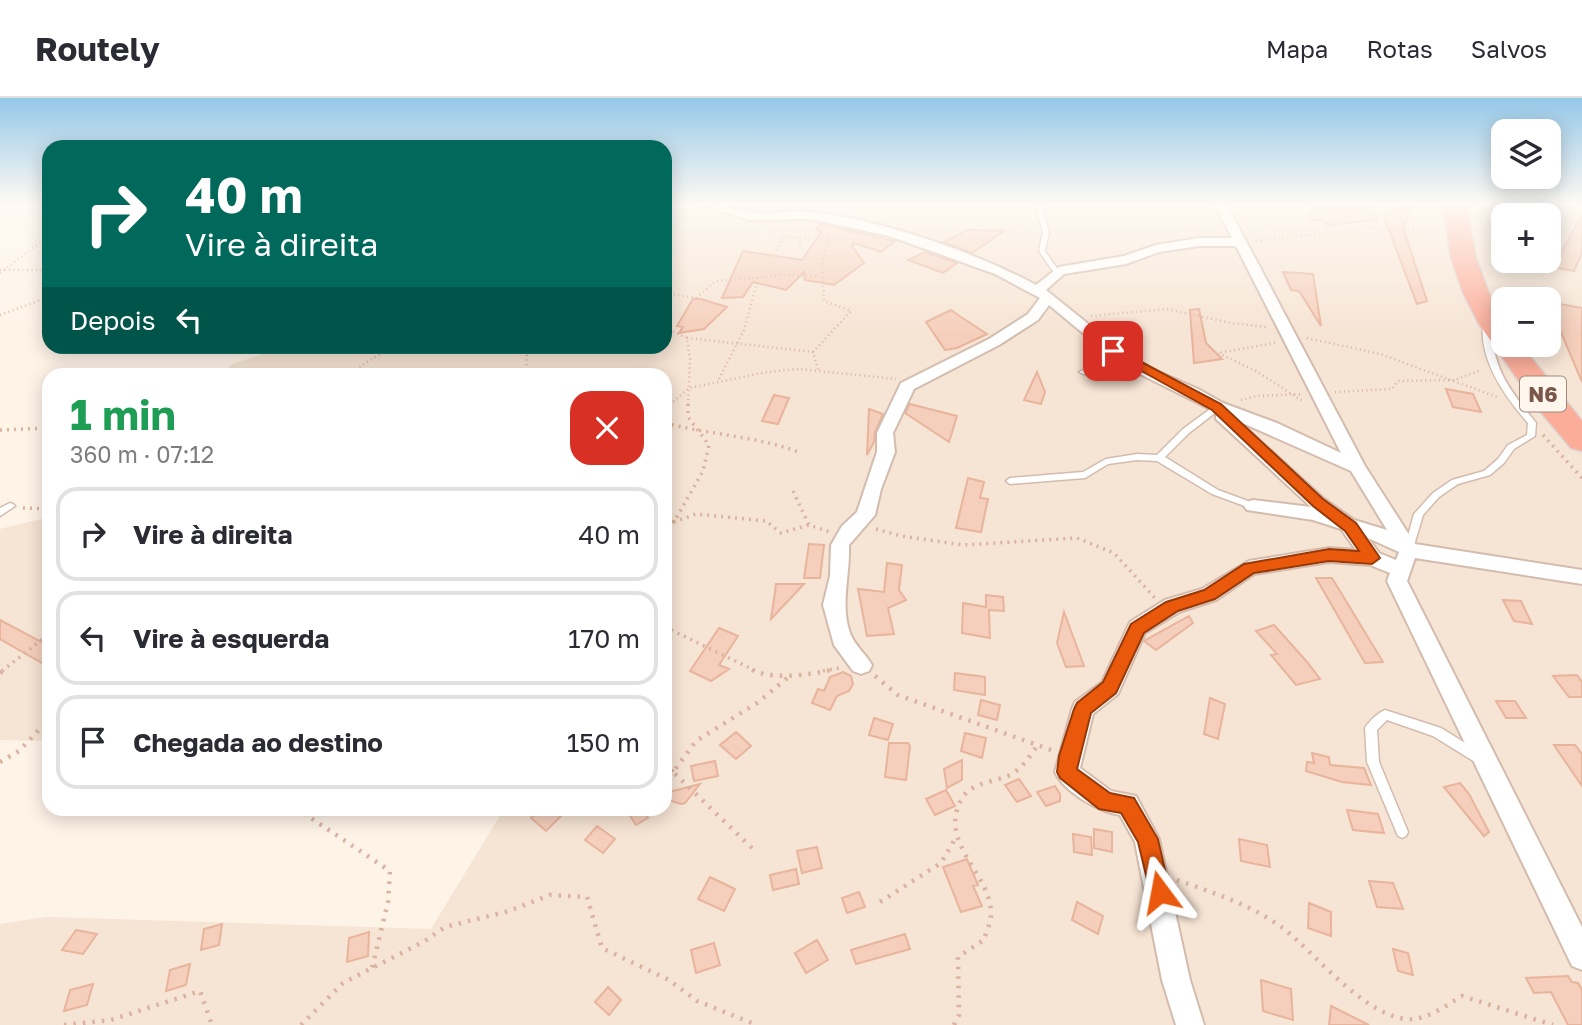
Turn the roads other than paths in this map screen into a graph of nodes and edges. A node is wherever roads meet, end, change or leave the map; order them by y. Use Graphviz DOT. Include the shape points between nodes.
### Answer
graph roads {
  1 [pos="936,248"];
  2 [pos="1043,248"];
  3 [pos="1155,248"];
  4 [pos="1243,248"];
  5 [pos="1461,248"];
  6 [pos="1485,248"];
  7 [pos="1058,273"];
  8 [pos="1492,287"];
  9 [pos="1043,294"];
  10 [pos="1491,301"];
  11 [pos="1120,355"];
  12 [pos="1498,357"];
  13 [pos="1503,357"];
  14 [pos="1541,357"];
  15 [pos="1083,372"];
  16 [pos="1217,407"];
  17 [pos="1582,410"];
  18 [pos="1582,441"];
  19 [pos="1159,458"];
  20 [pos="1357,467"];
  21 [pos="1010,481"];
  22 [pos="10,506"];
  23 [pos="1253,506"];
  24 [pos="0,513"];
  25 [pos="1351,527"];
  26 [pos="1372,558"];
  27 [pos="1405,559"];
  28 [pos="1582,577"];
  29 [pos="861,665"];
  30 [pos="1485,762"];
  31 [pos="1402,832"];
  32 [pos="1582,956"];
  33 [pos="1190,1025"];
  1 -- 9 [label="street" via="1000,271"];
  2 -- 7 [label="lane"];
  3 -- 7 [label="street" via="1126,260"];
  4 -- 20 [label="street"];
  5 -- 10 [label="highway"];
  6 -- 8 [label="highway"];
  7 -- 9 [label="street"];
  9 -- 11 [label="street"];
  9 -- 29 [label="street" via="1033,317 907,386 885,433 886,452 866,515 840,545 840,576 833,605 841,639"];
  11 -- 15 [label="lane"];
  11 -- 16 [label="street"];
  12 -- 27 [label="lane" via="1495,373 1532,423 1531,436 1511,447 1487,473 1455,482 1436,495 1419,514"];
  13 -- 18 [label="highway, N6"];
  14 -- 17 [label="highway, N6"];
  16 -- 19 [label="lane"];
  16 -- 20 [label="street"];
  16 -- 25 [label="street" via="1318,503"];
  19 -- 21 [label="lane" via="1106,462 1085,475"];
  19 -- 23 [label="lane" via="1215,492"];
  20 -- 27 [label="street"];
  22 -- 24 [label="lane"];
  23 -- 25 [label="street" via="1314,514"];
  25 -- 26 [label="street"];
  25 -- 27 [label="street" via="1381,535"];
  26 -- 27 [label="street"];
  26 -- 33 [label="street" via="1329,555 1250,568 1209,595 1172,606 1137,628 1110,688 1083,709 1067,772 1106,802 1127,804 1147,839 1176,980"];
  27 -- 28 [label="street"];
  27 -- 30 [label="street" via="1397,581"];
  30 -- 31 [label="lane" via="1437,732 1385,715 1371,728 1373,762"];
  30 -- 32 [label="street"];
}
